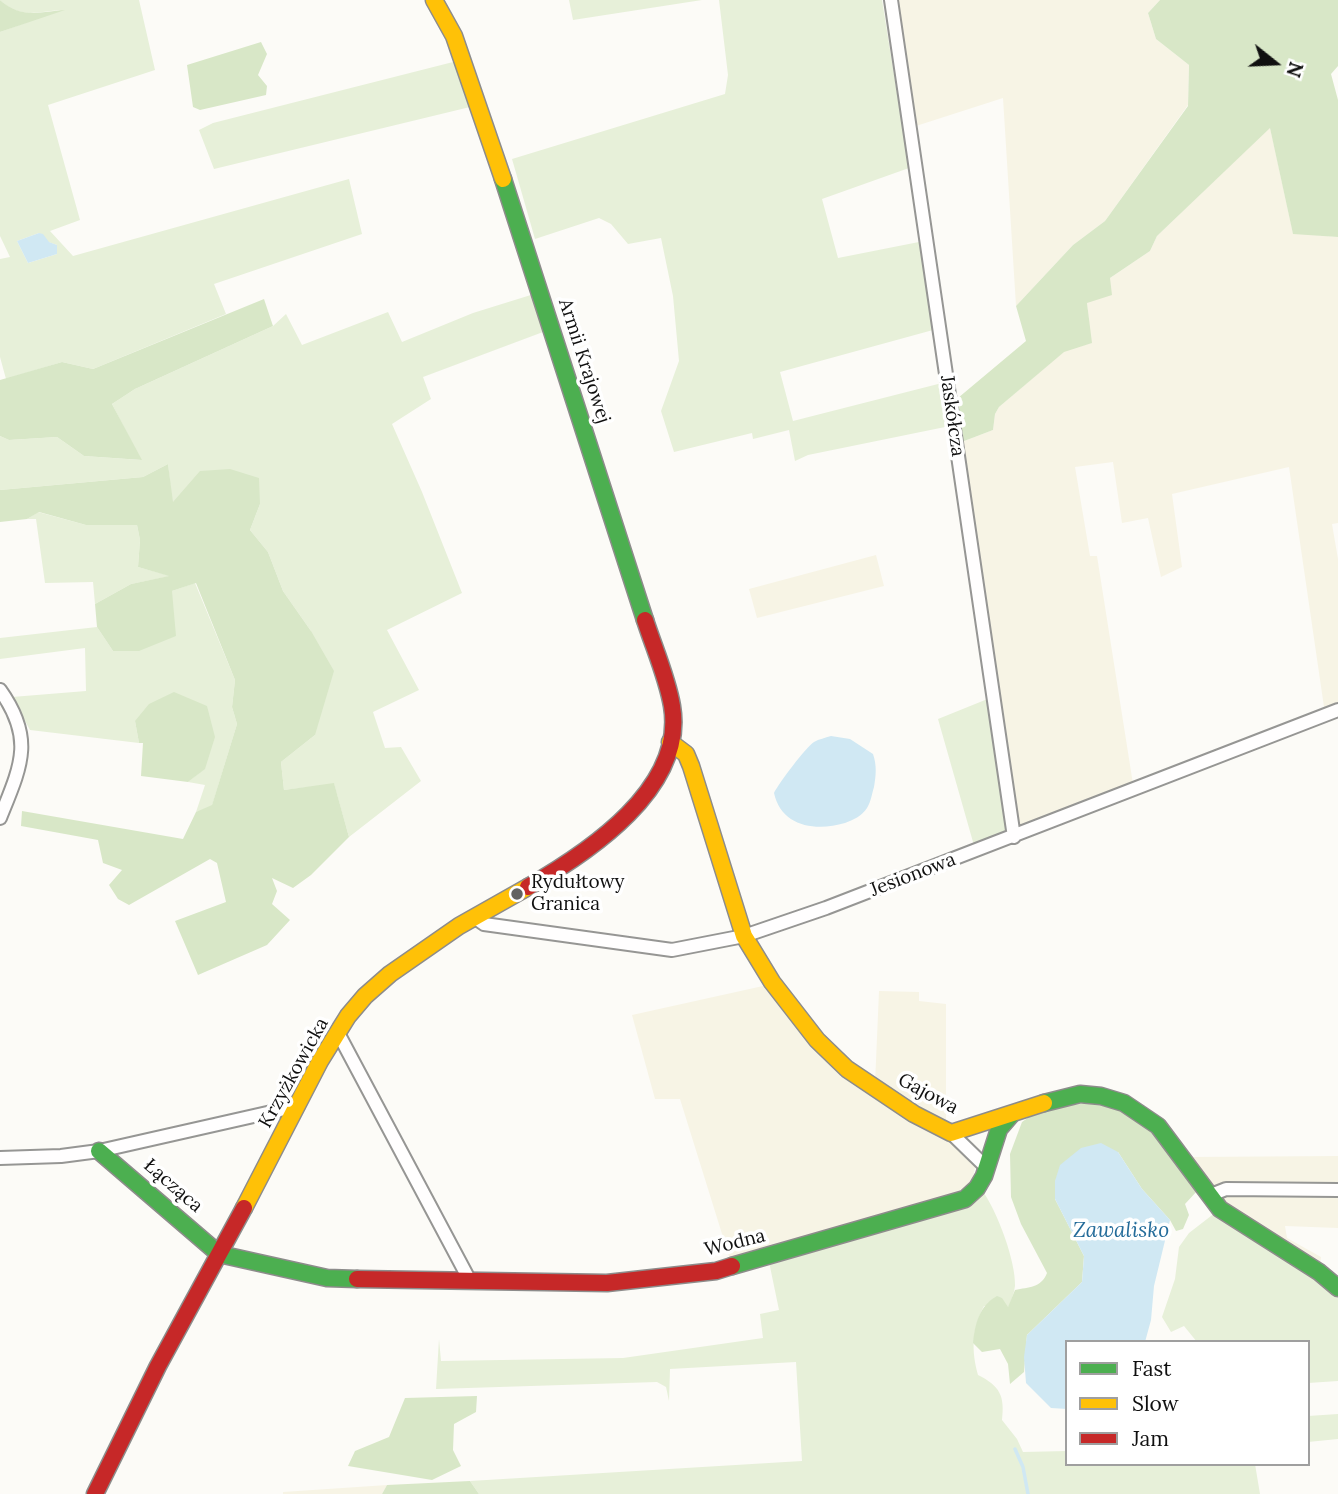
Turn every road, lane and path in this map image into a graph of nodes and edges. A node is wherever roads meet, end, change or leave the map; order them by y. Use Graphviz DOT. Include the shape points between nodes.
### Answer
graph roads {
  1 [pos="434,0"];
  2 [pos="891,0"];
  3 [pos="0,690"];
  4 [pos="1338,710"];
  5 [pos="670,742"];
  6 [pos="0,818"];
  7 [pos="1014,834"];
  8 [pos="474,917"];
  9 [pos="744,936"];
  10 [pos="338,1033"];
  11 [pos="298,1106"];
  12 [pos="1011,1115"];
  13 [pos="951,1133"];
  14 [pos="99,1151"];
  15 [pos="0,1158"];
  16 [pos="986,1167"];
  17 [pos="1338,1190"];
  18 [pos="1211,1195"];
  19 [pos="219,1254"];
  20 [pos="470,1281"];
  21 [pos="1338,1288"];
  22 [pos="94,1494"];
  1 -- 5 [label="street, Armii Krajowej" via="454,36 477,99 665,683 672,710"];
  2 -- 7 [label="street, Jaskółcza"];
  3 -- 6 [label="street" via="18,719 23,750"];
  4 -- 7 [label="street, Jesionowa"];
  5 -- 8 [label="street, Krzyżkowicka" via="646,795 620,824 548,875"];
  5 -- 9 [label="street, Gajowa" via="686,754 691,766"];
  7 -- 9 [label="street, Jesionowa"];
  8 -- 9 [label="street, Jesionowa" via="484,924 672,950"];
  8 -- 10 [label="street, Krzyżkowicka" via="386,976 367,993"];
  9 -- 13 [label="street, Gajowa" via="772,982 817,1040 847,1069"];
  10 -- 11 [label="street, Krzyżkowicka"];
  10 -- 20 [label="street"];
  11 -- 14 [label="street"];
  11 -- 19 [label="street, Krzyżkowicka"];
  12 -- 13 [label="street, Gajowa"];
  12 -- 16 [label="street, Wodna" via="999,1129"];
  12 -- 18 [label="street, Gajowa" via="1080,1094 1124,1103 1158,1126"];
  13 -- 16 [label="street"];
  14 -- 15 [label="street"];
  14 -- 19 [label="street, Łącząca"];
  16 -- 20 [label="street, Wodna" via="977,1188 965,1199 716,1271 607,1283"];
  17 -- 18 [label="street" via="1226,1189"];
  18 -- 21 [label="street, Gajowa" via="1220,1209"];
  19 -- 20 [label="street, Wodna" via="327,1278"];
  19 -- 22 [label="street, Krzyżkowicka"];
}
